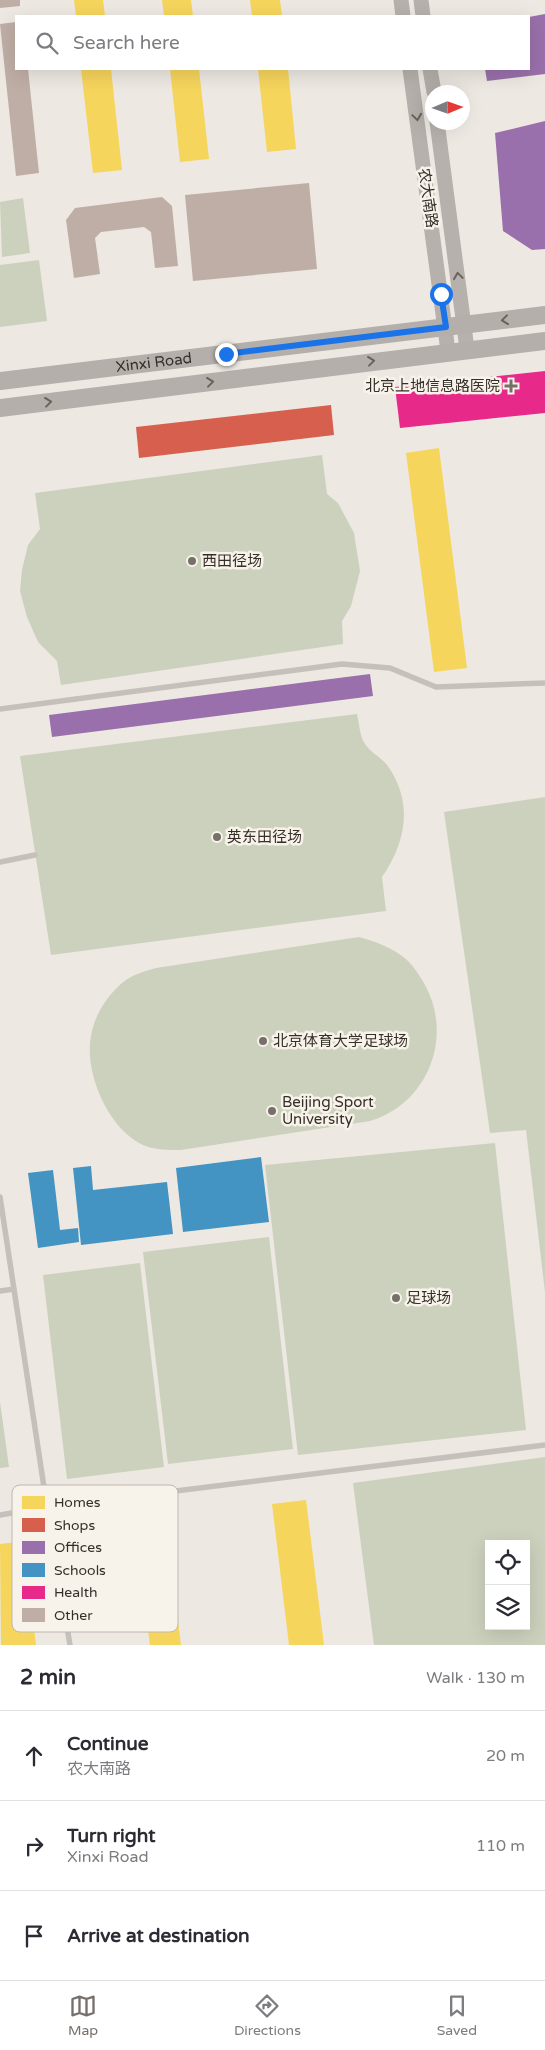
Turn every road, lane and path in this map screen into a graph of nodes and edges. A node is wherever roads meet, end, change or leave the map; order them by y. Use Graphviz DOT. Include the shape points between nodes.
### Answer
graph roads {
  1 [pos="401,0"];
  2 [pos="421,0"];
  3 [pos="403,15"];
  4 [pos="423,15"];
  5 [pos="410,70"];
  6 [pos="430,70"];
  7 [pos="433,85"];
  8 [pos="439,130"];
  9 [pos="545,315"];
  10 [pos="464,325"];
  11 [pos="446,327"];
  12 [pos="545,340"];
  13 [pos="467,349"];
  14 [pos="448,352"];
  15 [pos="0,382"];
  16 [pos="0,408"];
  17 [pos="545,683"];
  18 [pos="0,709"];
  19 [pos="35,855"];
  20 [pos="0,862"];
  21 [pos="0,1197"];
  22 [pos="14,1289"];
  23 [pos="0,1291"];
  24 [pos="545,1445"];
  25 [pos="44,1485"];
  26 [pos="178,1491"];
  27 [pos="68,1632"];
  28 [pos="70,1645"];
  1 -- 3 [label="main road"];
  2 -- 4 [label="main road"];
  5 -- 11 [label="main road, 农大南路, one-way"];
  6 -- 7 [label="main road"];
  10 -- 8 [label="main road, 农大南路, one-way"];
  9 -- 10 [label="main road, Xinxi Road, one-way"];
  10 -- 11 [label="main road, Xinxi Road"];
  10 -- 13 [label="main road, 农大南路"];
  11 -- 14 [label="main road, 农大南路"];
  11 -- 15 [label="main road, Xinxi Road"];
  12 -- 13 [label="main road"];
  13 -- 14 [label="main road, Xinxi Road"];
  16 -- 14 [label="main road, Xinxi Road, one-way"];
  17 -- 18 [label="lane" via="436,687 390,668 342,664"];
  19 -- 20 [label="lane"];
  21 -- 22 [label="lane"];
  22 -- 23 [label="lane"];
  22 -- 25 [label="lane"];
  24 -- 26 [label="lane"];
  27 -- 28 [label="lane"];
}
